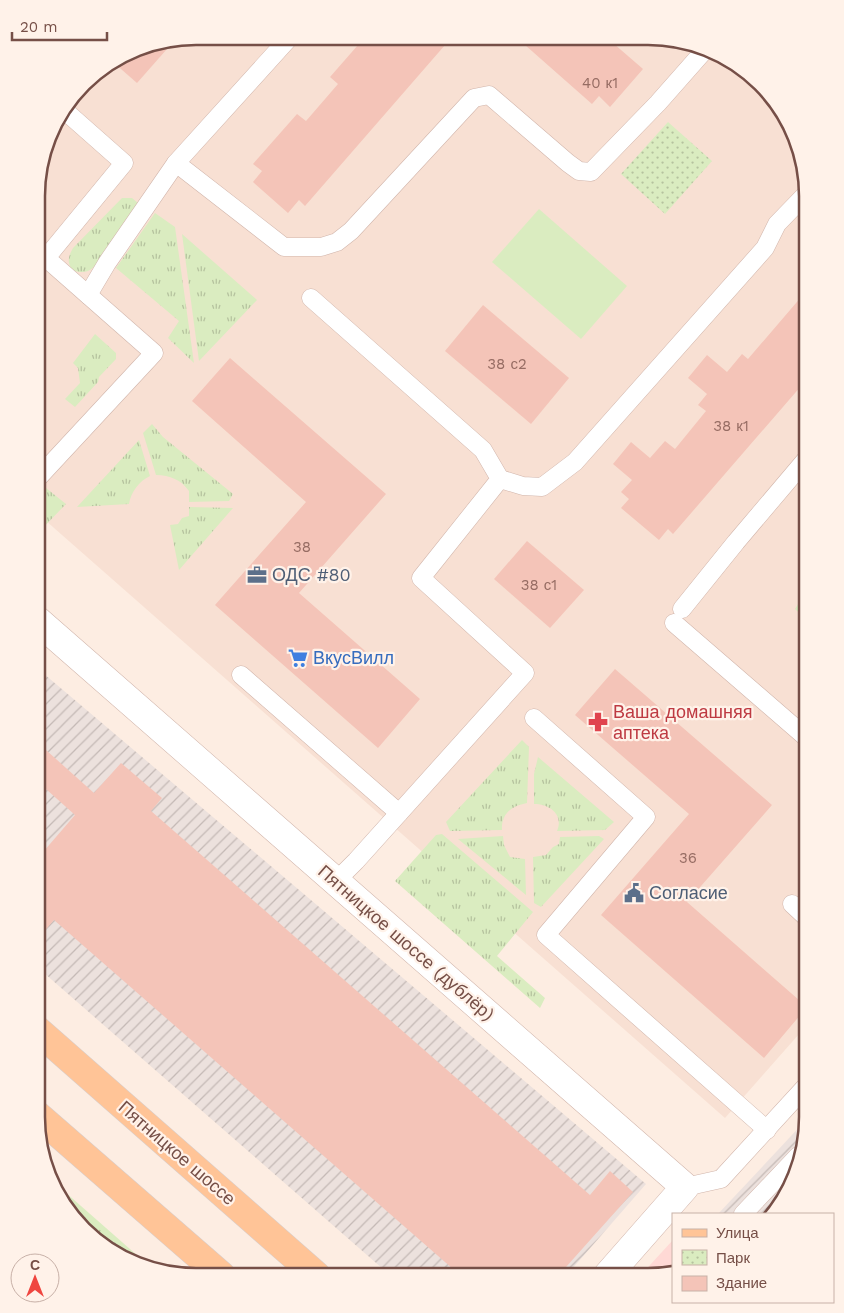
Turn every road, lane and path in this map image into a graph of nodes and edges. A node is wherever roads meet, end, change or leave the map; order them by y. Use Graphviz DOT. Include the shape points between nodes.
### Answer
graph roads {
  1 [pos="282,45"];
  2 [pos="701,54"];
  3 [pos="69,114"];
  4 [pos="176,163"];
  5 [pos="799,201"];
  6 [pos="88,295"];
  7 [pos="311,298"];
  8 [pos="799,468"];
  9 [pos="45,470"];
  10 [pos="500,480"];
  11 [pos="45,627"];
  12 [pos="241,675"];
  13 [pos="534,718"];
  14 [pos="799,730"];
  15 [pos="399,813"];
  16 [pos="336,881"];
  17 [pos="792,904"];
  18 [pos="799,910"];
  19 [pos="45,1038"];
  20 [pos="799,1094"];
  21 [pos="45,1122"];
  22 [pos="767,1130"];
  23 [pos="792,1162"];
  24 [pos="685,1187"];
  25 [pos="744,1213"];
  26 [pos="213,1268"];
  27 [pos="308,1268"];
  28 [pos="614,1268"];
  1 -- 4 [label="lane"];
  2 -- 4 [label="lane" via="591,172 580,171 568,163 489,95 474,98 351,231 337,242 321,247 284,247"];
  3 -- 6 [label="lane" via="124,163 46,258"];
  4 -- 6 [label="lane" via="106,263"];
  5 -- 10 [label="lane" via="777,224 765,248 575,462 542,487"];
  6 -- 9 [label="lane" via="154,353"];
  7 -- 10 [label="lane" via="483,450"];
  8 -- 14 [label="lane" via="678,616"];
  10 -- 15 [label="lane" via="421,578 525,674"];
  11 -- 16 [label="street, Пятницкое шоссе (дублёр)"];
  12 -- 15 [label="lane"];
  13 -- 22 [label="lane" via="646,817 546,935"];
  15 -- 16 [label="lane"];
  16 -- 24 [label="street, Пятницкое шоссе (дублёр)"];
  17 -- 18 [label="lane"];
  19 -- 27 [label="main road, Пятницкое шоссе"];
  20 -- 22 [label="lane"];
  21 -- 26 [label="main road"];
  22 -- 24 [label="lane" via="721,1179"];
  23 -- 25 [label="lane"];
  24 -- 28 [label="street"];
}
